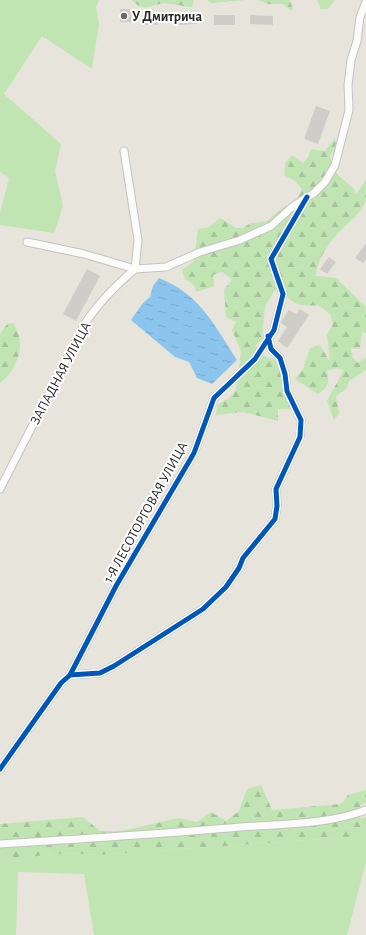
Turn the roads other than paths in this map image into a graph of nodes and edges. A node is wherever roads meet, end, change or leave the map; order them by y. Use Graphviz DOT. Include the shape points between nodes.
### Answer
graph roads {
  1 [pos="366,2"];
  2 [pos="124,151"];
  3 [pos="307,197"];
  4 [pos="27,242"];
  5 [pos="135,269"];
  6 [pos="268,336"];
  7 [pos="0,490"];
  8 [pos="70,675"];
  9 [pos="0,769"];
  10 [pos="366,810"];
  11 [pos="0,844"];
  1 -- 3 [label="street" via="360,17 351,60 349,110 335,165 325,182"];
  2 -- 5 [label="street" via="138,240"];
  3 -- 5 [label="street" via="271,226 240,240 200,252 166,267"];
  3 -- 6 [label="street, 1-Я ЛЕСОТОРГОВАЯ УЛИЦА" via="271,259 283,294 274,330"];
  4 -- 5 [label="street" via="84,254"];
  5 -- 7 [label="street, ЗАПАДНАЯ УЛИЦА" via="96,307 84,325"];
  6 -- 8 [label="street, 1-Я ЛЕСОТОРГОВАЯ УЛИЦА" via="255,359 214,398 194,453 116,586"];
  6 -- 8 [label="street" via="271,349 280,358 288,391 301,420 300,437 276,489 275,519 243,558 226,587 203,609 100,673"];
  8 -- 9 [label="street, 1-Я ЛЕСОТОРГОВАЯ УЛИЦА" via="61,683"];
  10 -- 11 [label="street" via="321,821 117,838"];
}
